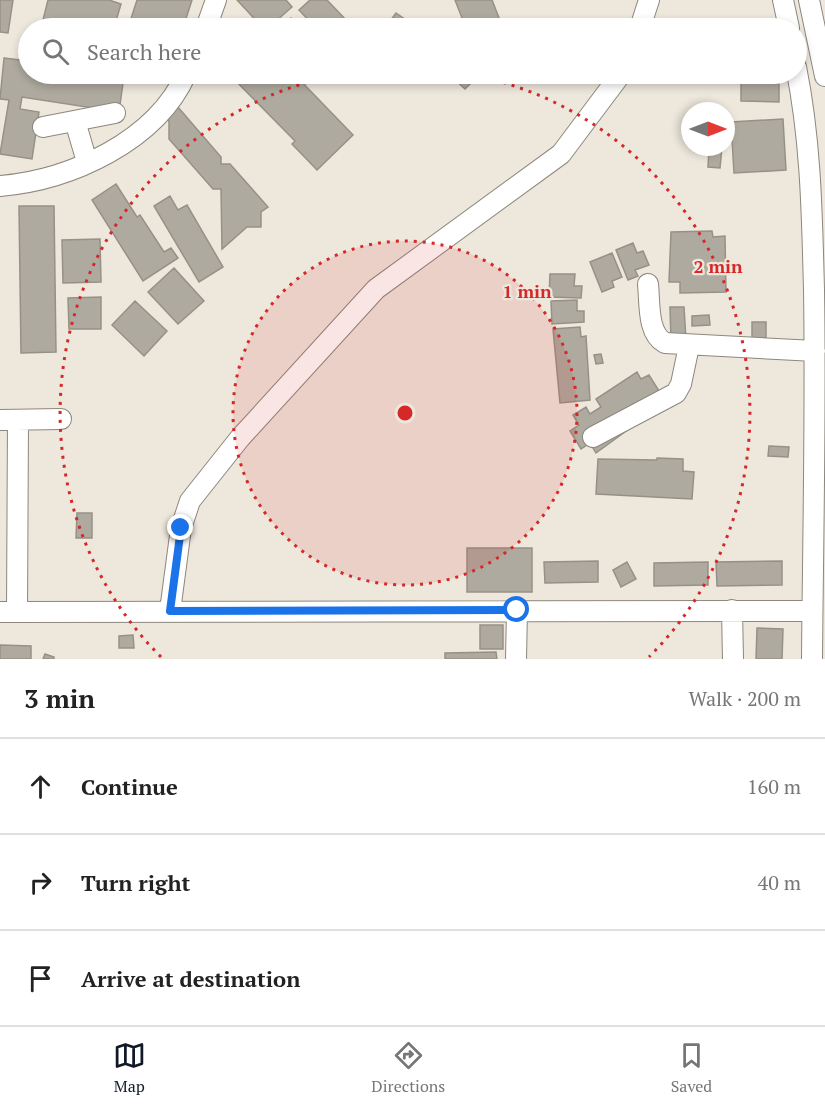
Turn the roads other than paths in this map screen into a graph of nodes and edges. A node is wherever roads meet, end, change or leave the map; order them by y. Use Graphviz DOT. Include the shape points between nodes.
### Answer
graph roads {
  1 [pos="216,0"];
  2 [pos="649,0"];
  3 [pos="783,0"];
  4 [pos="810,0"];
  5 [pos="210,18"];
  6 [pos="643,18"];
  7 [pos="787,18"];
  8 [pos="825,76"];
  9 [pos="181,84"];
  10 [pos="614,84"];
  11 [pos="798,84"];
  12 [pos="115,113"];
  13 [pos="75,121"];
  14 [pos="43,127"];
  15 [pos="87,162"];
  16 [pos="0,186"];
  17 [pos="819,228"];
  18 [pos="648,284"];
  19 [pos="688,346"];
  20 [pos="815,351"];
  21 [pos="61,419"];
  22 [pos="9,420"];
  23 [pos="593,437"];
  24 [pos="517,610"];
  25 [pos="732,610"];
  26 [pos="170,611"];
  27 [pos="812,611"];
  28 [pos="9,612"];
  29 [pos="516,659"];
  30 [pos="733,659"];
  31 [pos="812,659"];
  1 -- 5 [label="street"];
  2 -- 6 [label="street"];
  3 -- 7 [label="street"];
  4 -- 8 [label="street"];
  9 -- 15 [label="street" via="175,97 145,129"];
  10 -- 26 [label="street" via="561,154 376,289 240,438 190,501 181,528"];
  11 -- 17 [label="street"];
  12 -- 13 [label="street"];
  13 -- 14 [label="street"];
  13 -- 15 [label="street"];
  15 -- 16 [label="street" via="29,184"];
  17 -- 20 [label="street"];
  18 -- 19 [label="street" via="657,339"];
  19 -- 20 [label="street"];
  19 -- 23 [label="street" via="676,393"];
  20 -- 27 [label="street"];
  21 -- 22 [label="street"];
  22 -- 28 [label="street"];
  24 -- 25 [label="street"];
  24 -- 26 [label="street"];
  24 -- 29 [label="street"];
  25 -- 27 [label="street"];
  25 -- 30 [label="street"];
  26 -- 28 [label="street"];
  27 -- 31 [label="street"];
}
